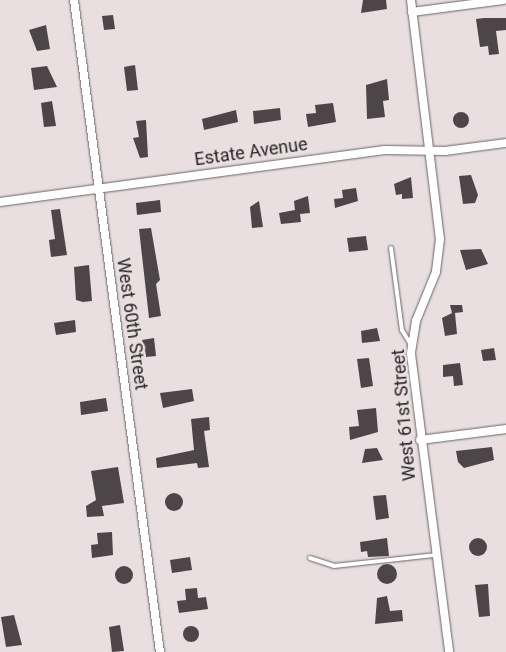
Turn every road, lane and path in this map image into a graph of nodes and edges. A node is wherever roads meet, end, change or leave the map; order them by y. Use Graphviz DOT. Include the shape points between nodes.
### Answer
graph roads {
  1 [pos="74,0"];
  2 [pos="411,0"];
  3 [pos="503,0"];
  4 [pos="412,12"];
  5 [pos="506,143"];
  6 [pos="430,150"];
  7 [pos="99,188"];
  8 [pos="0,202"];
  9 [pos="391,248"];
  10 [pos="411,344"];
  11 [pos="506,428"];
  12 [pos="420,440"];
  13 [pos="436,555"];
  14 [pos="310,558"];
  15 [pos="160,652"];
  16 [pos="449,652"];
  1 -- 7 [label="street, West 60th Street"];
  2 -- 4 [label="street, West 61st Street"];
  3 -- 4 [label="street"];
  4 -- 6 [label="street, West 61st Street"];
  5 -- 6 [label="street, Estate Avenue"];
  6 -- 7 [label="street, Estate Avenue" via="385,150"];
  6 -- 10 [label="street, West 61st Street" via="439,250"];
  7 -- 8 [label="street, Estate Avenue"];
  7 -- 15 [label="street, West 60th Street"];
  9 -- 10 [label="lane" via="402,330"];
  10 -- 12 [label="street, West 61st Street"];
  11 -- 12 [label="street"];
  12 -- 13 [label="street, West 61st Street"];
  13 -- 14 [label="lane" via="334,566"];
  13 -- 16 [label="street, West 61st Street"];
}
